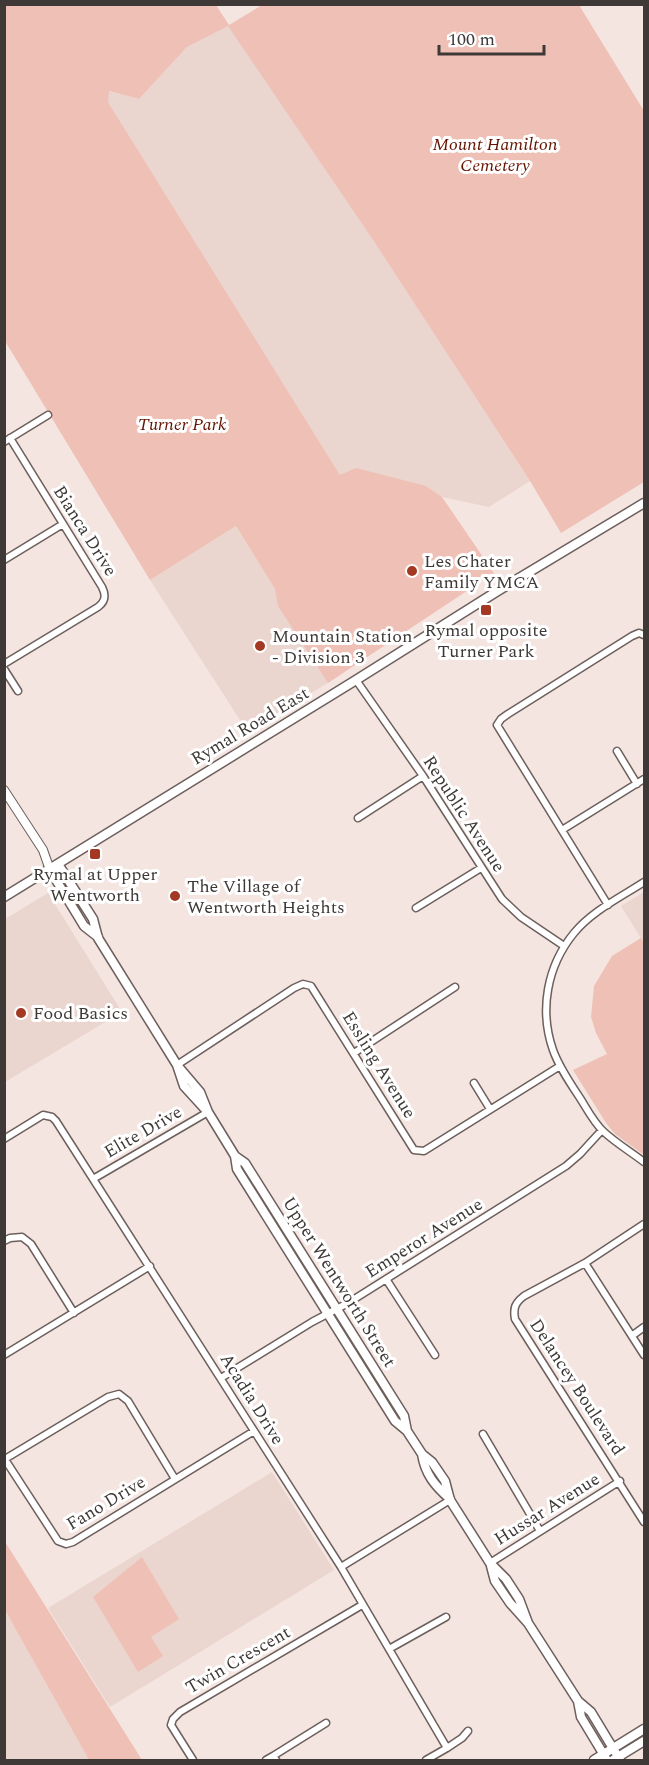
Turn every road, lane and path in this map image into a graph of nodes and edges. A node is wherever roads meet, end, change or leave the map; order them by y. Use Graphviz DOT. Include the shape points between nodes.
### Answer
graph roads {
  1 [pos="48,415"];
  2 [pos="8,440"];
  3 [pos="645,503"];
  4 [pos="63,524"];
  5 [pos="4,560"];
  6 [pos="645,634"];
  7 [pos="4,664"];
  8 [pos="4,669"];
  9 [pos="356,680"];
  10 [pos="18,691"];
  11 [pos="616,751"];
  12 [pos="423,776"];
  13 [pos="645,779"];
  14 [pos="637,784"];
  15 [pos="4,790"];
  16 [pos="358,818"];
  17 [pos="562,830"];
  18 [pos="45,853"];
  19 [pos="58,864"];
  20 [pos="481,868"];
  21 [pos="50,870"];
  22 [pos="645,882"];
  23 [pos="4,897"];
  24 [pos="608,905"];
  25 [pos="416,908"];
  26 [pos="99,938"];
  27 [pos="564,946"];
  28 [pos="455,987"];
  29 [pos="354,1053"];
  30 [pos="177,1065"];
  31 [pos="560,1066"];
  32 [pos="474,1083"];
  33 [pos="490,1109"];
  34 [pos="208,1112"];
  35 [pos="602,1130"];
  36 [pos="4,1139"];
  37 [pos="235,1156"];
  38 [pos="645,1162"];
  39 [pos="93,1179"];
  40 [pos="645,1224"];
  41 [pos="4,1241"];
  42 [pos="585,1263"];
  43 [pos="150,1266"];
  44 [pos="386,1279"];
  45 [pos="338,1309"];
  46 [pos="74,1313"];
  47 [pos="328,1314"];
  48 [pos="645,1328"];
  49 [pos="633,1335"];
  50 [pos="4,1355"];
  51 [pos="435,1355"];
  52 [pos="645,1355"];
  53 [pos="221,1378"];
  54 [pos="254,1431"];
  55 [pos="407,1431"];
  56 [pos="483,1434"];
  57 [pos="5,1458"];
  58 [pos="175,1479"];
  59 [pos="620,1481"];
  60 [pos="450,1500"];
  61 [pos="645,1522"];
  62 [pos="540,1531"];
  63 [pos="490,1563"];
  64 [pos="341,1567"];
  65 [pos="362,1605"];
  66 [pos="446,1617"];
  67 [pos="389,1649"];
  68 [pos="578,1701"];
  69 [pos="326,1723"];
  70 [pos="645,1730"];
  71 [pos="468,1731"];
  72 [pos="645,1742"];
  73 [pos="447,1748"];
  74 [pos="613,1749"];
  75 [pos="275,1758"];
  76 [pos="605,1758"];
  77 [pos="617,1760"];
  78 [pos="192,1761"];
  79 [pos="267,1761"];
  80 [pos="426,1761"];
  81 [pos="594,1761"];
  1 -- 2 [label="street"];
  2 -- 4 [label="street, Bianca Drive"];
  3 -- 9 [label="main road, Rymal Road East"];
  4 -- 5 [label="street"];
  4 -- 7 [label="street, Bianca Drive" via="102,587 104,601"];
  6 -- 17 [label="street" via="632,636 508,714 497,725"];
  8 -- 10 [label="street"];
  9 -- 12 [label="street, Republic Avenue"];
  9 -- 19 [label="main road, Rymal Road East"];
  11 -- 14 [label="street"];
  12 -- 16 [label="street"];
  12 -- 20 [label="street, Republic Avenue"];
  13 -- 14 [label="street"];
  14 -- 17 [label="street"];
  15 -- 18 [label="street, Upper Wentworth Street"];
  17 -- 24 [label="street"];
  18 -- 19 [label="street"];
  18 -- 21 [label="street, Upper Wentworth Street"];
  19 -- 21 [label="main road, Rymal Road East"];
  19 -- 26 [label="main road, Upper Wentworth Street" via="93,919"];
  20 -- 25 [label="street"];
  20 -- 27 [label="street, Republic Avenue" via="511,909"];
  21 -- 23 [label="main road, Rymal Road East"];
  21 -- 26 [label="main road, Upper Wentworth Street" via="84,926"];
  22 -- 24 [label="street"];
  24 -- 27 [label="street" via="580,926"];
  26 -- 30 [label="main road, Upper Wentworth Street"];
  27 -- 31 [label="street" via="552,972 546,1006 549,1036"];
  28 -- 29 [label="street"];
  29 -- 30 [label="street, Essling Avenue" via="316,992 303,984"];
  29 -- 33 [label="street, Essling Avenue" via="414,1150 424,1151"];
  30 -- 34 [label="main road, Upper Wentworth Street" via="184,1086"];
  31 -- 33 [label="street, Essling Avenue"];
  31 -- 35 [label="street"];
  32 -- 33 [label="street"];
  34 -- 37 [label="main road, Upper Wentworth Street"];
  34 -- 39 [label="street, Elite Drive"];
  35 -- 38 [label="street"];
  35 -- 44 [label="street, Emperor Avenue" via="566,1166"];
  36 -- 39 [label="street, Acadia Drive" via="43,1115 52,1117"];
  37 -- 45 [label="main road, Upper Wentworth Street" via="244,1163"];
  37 -- 47 [label="main road, Upper Wentworth Street" via="237,1169"];
  39 -- 43 [label="street, Acadia Drive"];
  40 -- 42 [label="street, Delancey Boulevard"];
  41 -- 46 [label="street" via="22,1237 31,1244"];
  42 -- 49 [label="street"];
  42 -- 59 [label="street, Delancey Boulevard" via="524,1296 514,1309 515,1318"];
  43 -- 46 [label="street"];
  43 -- 53 [label="street, Acadia Drive"];
  44 -- 45 [label="street, Emperor Avenue"];
  44 -- 51 [label="street"];
  45 -- 47 [label="street, Emperor Avenue"];
  45 -- 55 [label="main road, Upper Wentworth Street" via="404,1416"];
  46 -- 50 [label="street"];
  47 -- 53 [label="street, Emperor Avenue"];
  47 -- 55 [label="main road, Upper Wentworth Street" via="395,1421"];
  48 -- 49 [label="street"];
  49 -- 52 [label="street"];
  53 -- 54 [label="street, Acadia Drive"];
  54 -- 58 [label="street, Fano Drive"];
  54 -- 64 [label="street, Acadia Drive"];
  55 -- 60 [label="main road, Upper Wentworth Street" via="436,1487"];
  56 -- 62 [label="street"];
  57 -- 58 [label="street" via="119,1394 128,1401"];
  57 -- 58 [label="street, Fano Drive" via="58,1541 66,1544"];
  59 -- 61 [label="street, Delancey Boulevard"];
  59 -- 62 [label="street, Hussar Avenue"];
  60 -- 63 [label="main road, Upper Wentworth Street"];
  60 -- 64 [label="street"];
  62 -- 63 [label="street, Hussar Avenue"];
  63 -- 68 [label="main road, Upper Wentworth Street" via="495,1581 528,1623"];
  64 -- 65 [label="street, Acadia Drive"];
  65 -- 67 [label="street, Acadia Drive"];
  65 -- 78 [label="street, Twin Crescent" via="180,1712 171,1725"];
  66 -- 67 [label="street"];
  67 -- 73 [label="street, Acadia Drive"];
  68 -- 74 [label="main road, Upper Wentworth Street" via="591,1712"];
  68 -- 76 [label="main road, Upper Wentworth Street" via="581,1716"];
  69 -- 75 [label="street"];
  70 -- 74 [label="main road"];
  71 -- 73 [label="street"];
  72 -- 77 [label="main road"];
  73 -- 80 [label="street"];
  74 -- 76 [label="main road"];
  74 -- 77 [label="main road, Upper Wentworth Street"];
  75 -- 79 [label="street"];
  76 -- 81 [label="main road"];
}
